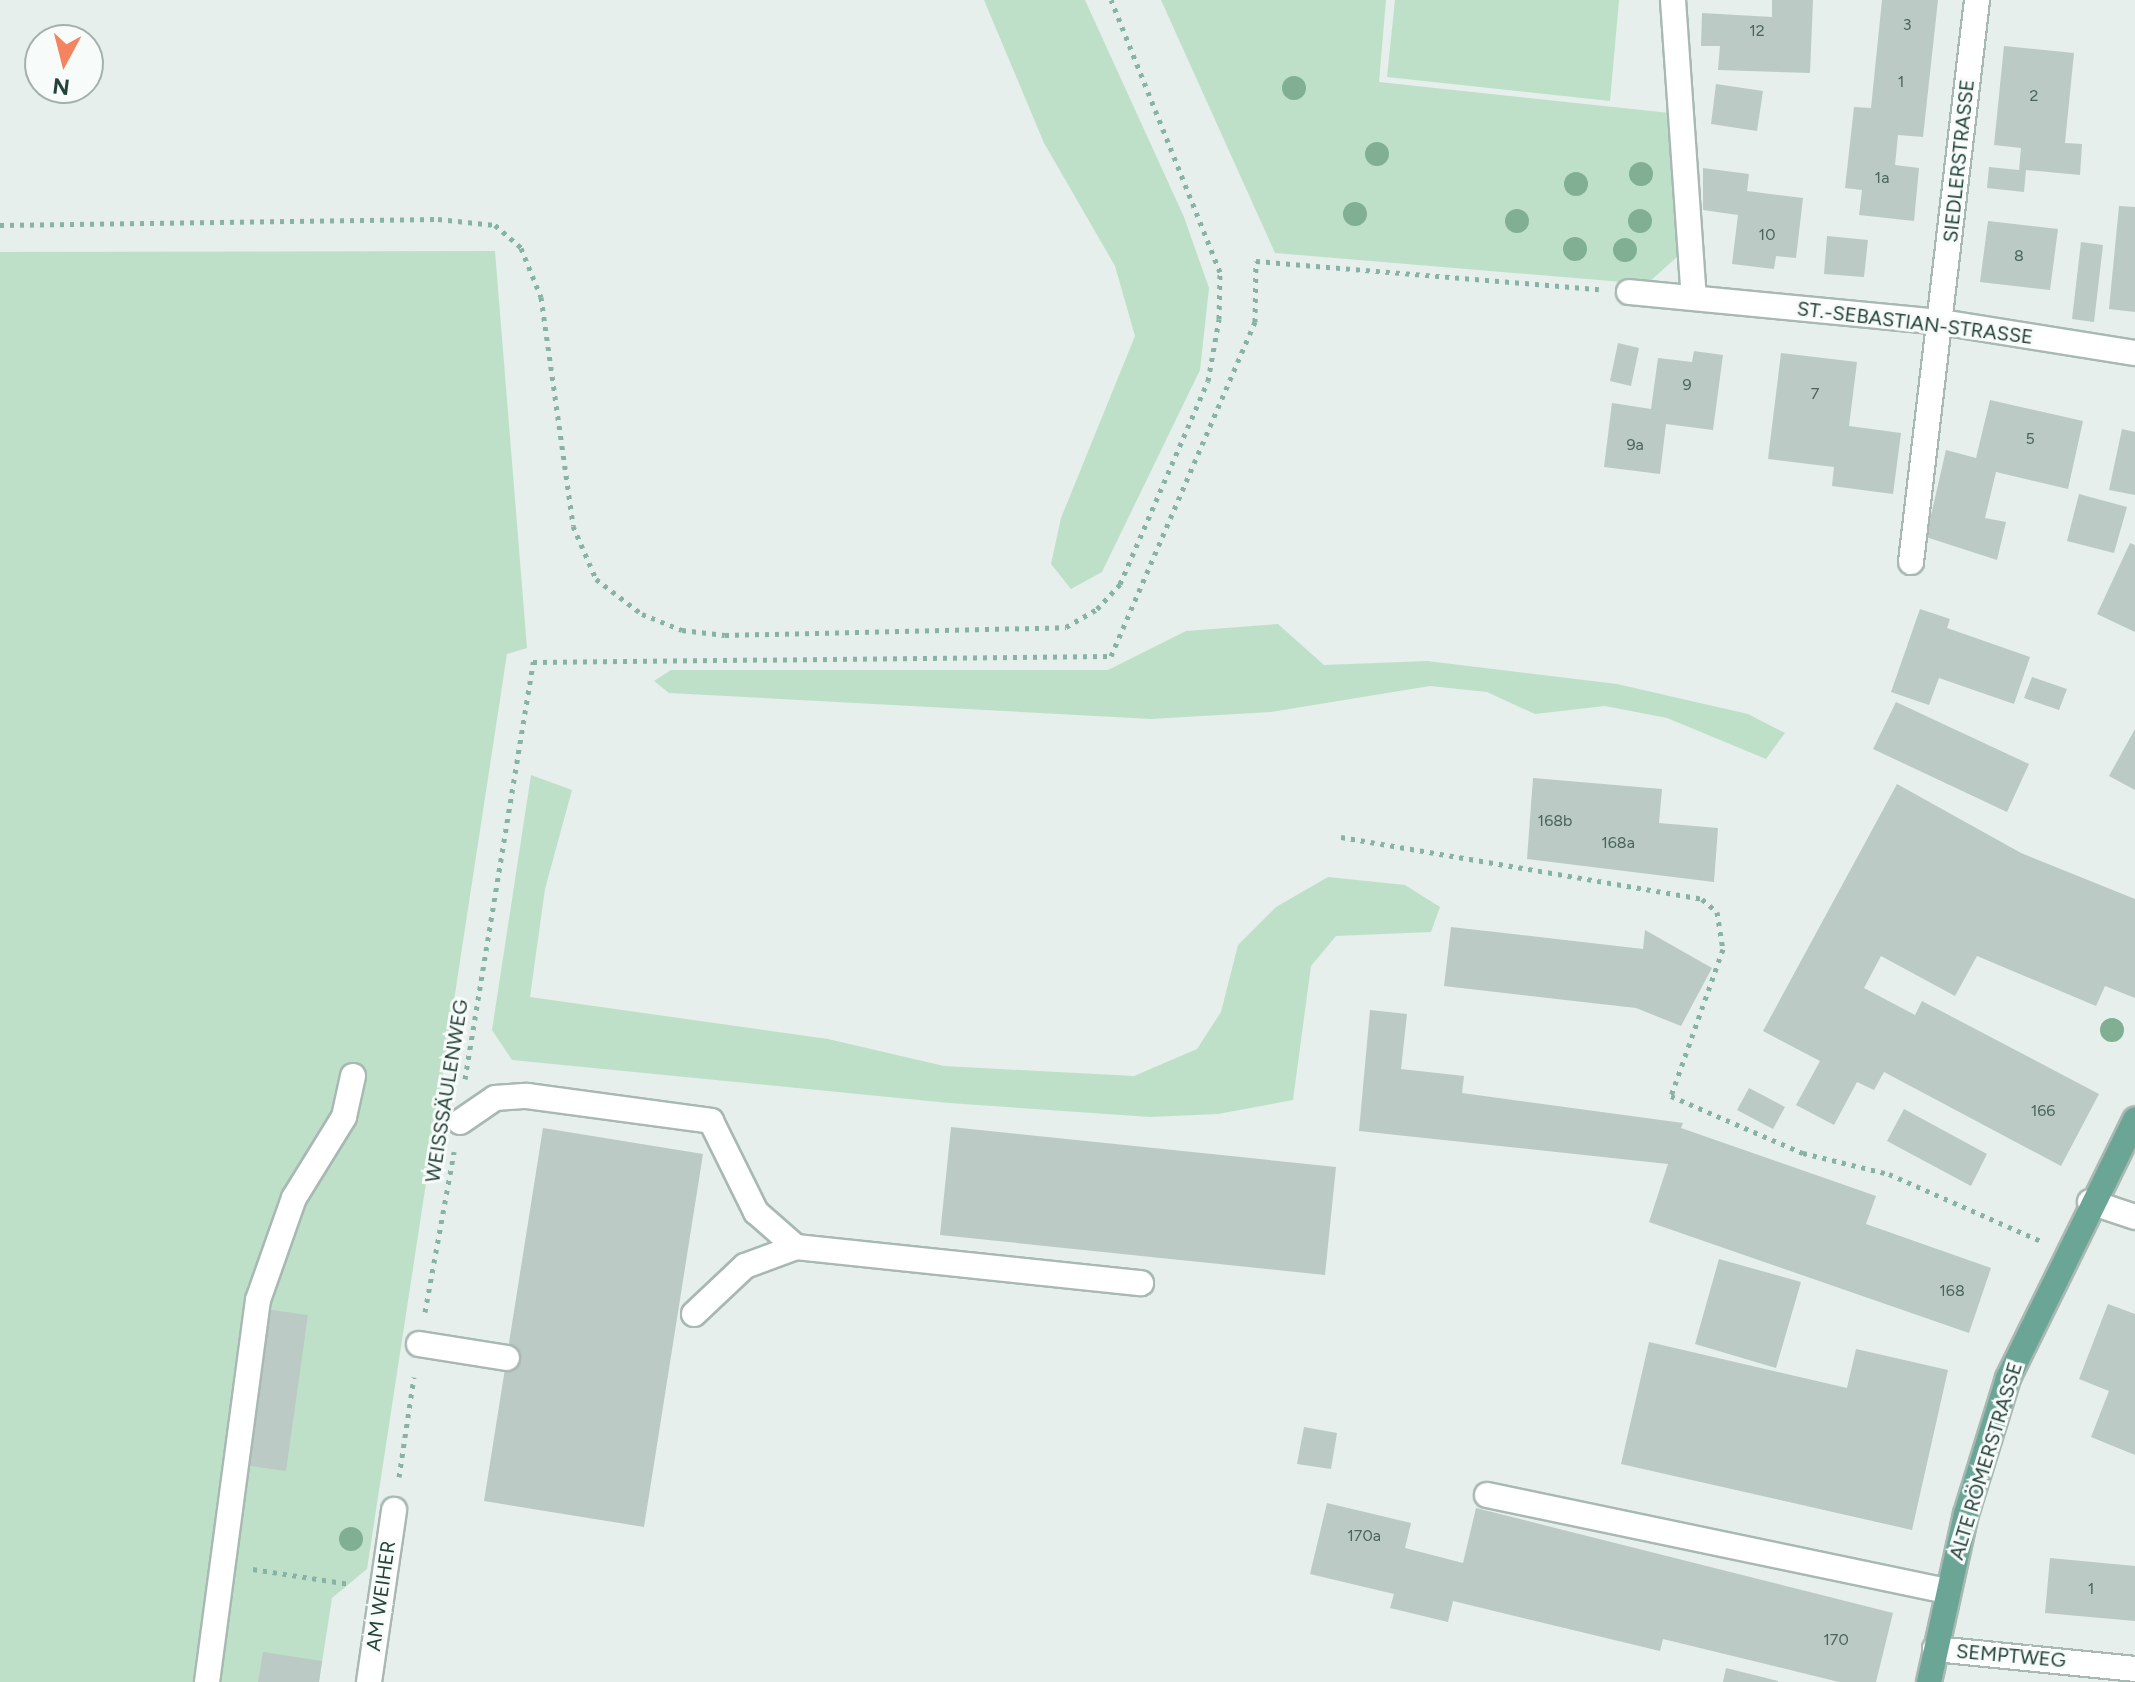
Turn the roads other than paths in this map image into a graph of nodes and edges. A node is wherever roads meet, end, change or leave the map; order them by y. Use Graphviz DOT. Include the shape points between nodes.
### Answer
graph roads {
  1 [pos="1673,0"];
  2 [pos="1977,0"];
  3 [pos="1629,292"];
  4 [pos="1694,297"];
  5 [pos="1941,322"];
  6 [pos="2135,353"];
  7 [pos="1911,562"];
  8 [pos="353,1076"];
  9 [pos="2135,1120"];
  10 [pos="460,1122"];
  11 [pos="2090,1202"];
  12 [pos="2135,1217"];
  13 [pos="796,1247"];
  14 [pos="1141,1283"];
  15 [pos="694,1314"];
  16 [pos="419,1344"];
  17 [pos="507,1358"];
  18 [pos="1487,1495"];
  19 [pos="394,1510"];
  20 [pos="1948,1591"];
  21 [pos="1935,1649"];
  22 [pos="2135,1669"];
  23 [pos="207,1682"];
  24 [pos="369,1682"];
  25 [pos="1929,1682"];
  1 -- 4 [label="street"];
  2 -- 5 [label="street, SIEDLERSTRASSE"];
  3 -- 4 [label="street, ST.-SEBASTIAN-STRASSE"];
  4 -- 5 [label="street, ST.-SEBASTIAN-STRASSE"];
  5 -- 6 [label="street, ST.-SEBASTIAN-STRASSE"];
  5 -- 7 [label="street, SIEDLERSTRASSE"];
  8 -- 23 [label="street" via="344,1117 294,1198 258,1300"];
  9 -- 11 [label="main road, ALTE RÖMERSTRASSE"];
  10 -- 13 [label="street" via="495,1098 527,1096 711,1121 756,1212"];
  11 -- 12 [label="street"];
  11 -- 20 [label="main road, ALTE RÖMERSTRASSE" via="2008,1378"];
  13 -- 14 [label="street"];
  13 -- 15 [label="street" via="745,1266"];
  16 -- 17 [label="street"];
  18 -- 20 [label="street"];
  19 -- 24 [label="street, AM WEIHER"];
  20 -- 21 [label="main road, ALTE RÖMERSTRASSE"];
  21 -- 22 [label="street, SEMPTWEG"];
  21 -- 25 [label="main road, ALTE RÖMERSTRASSE"];
}
